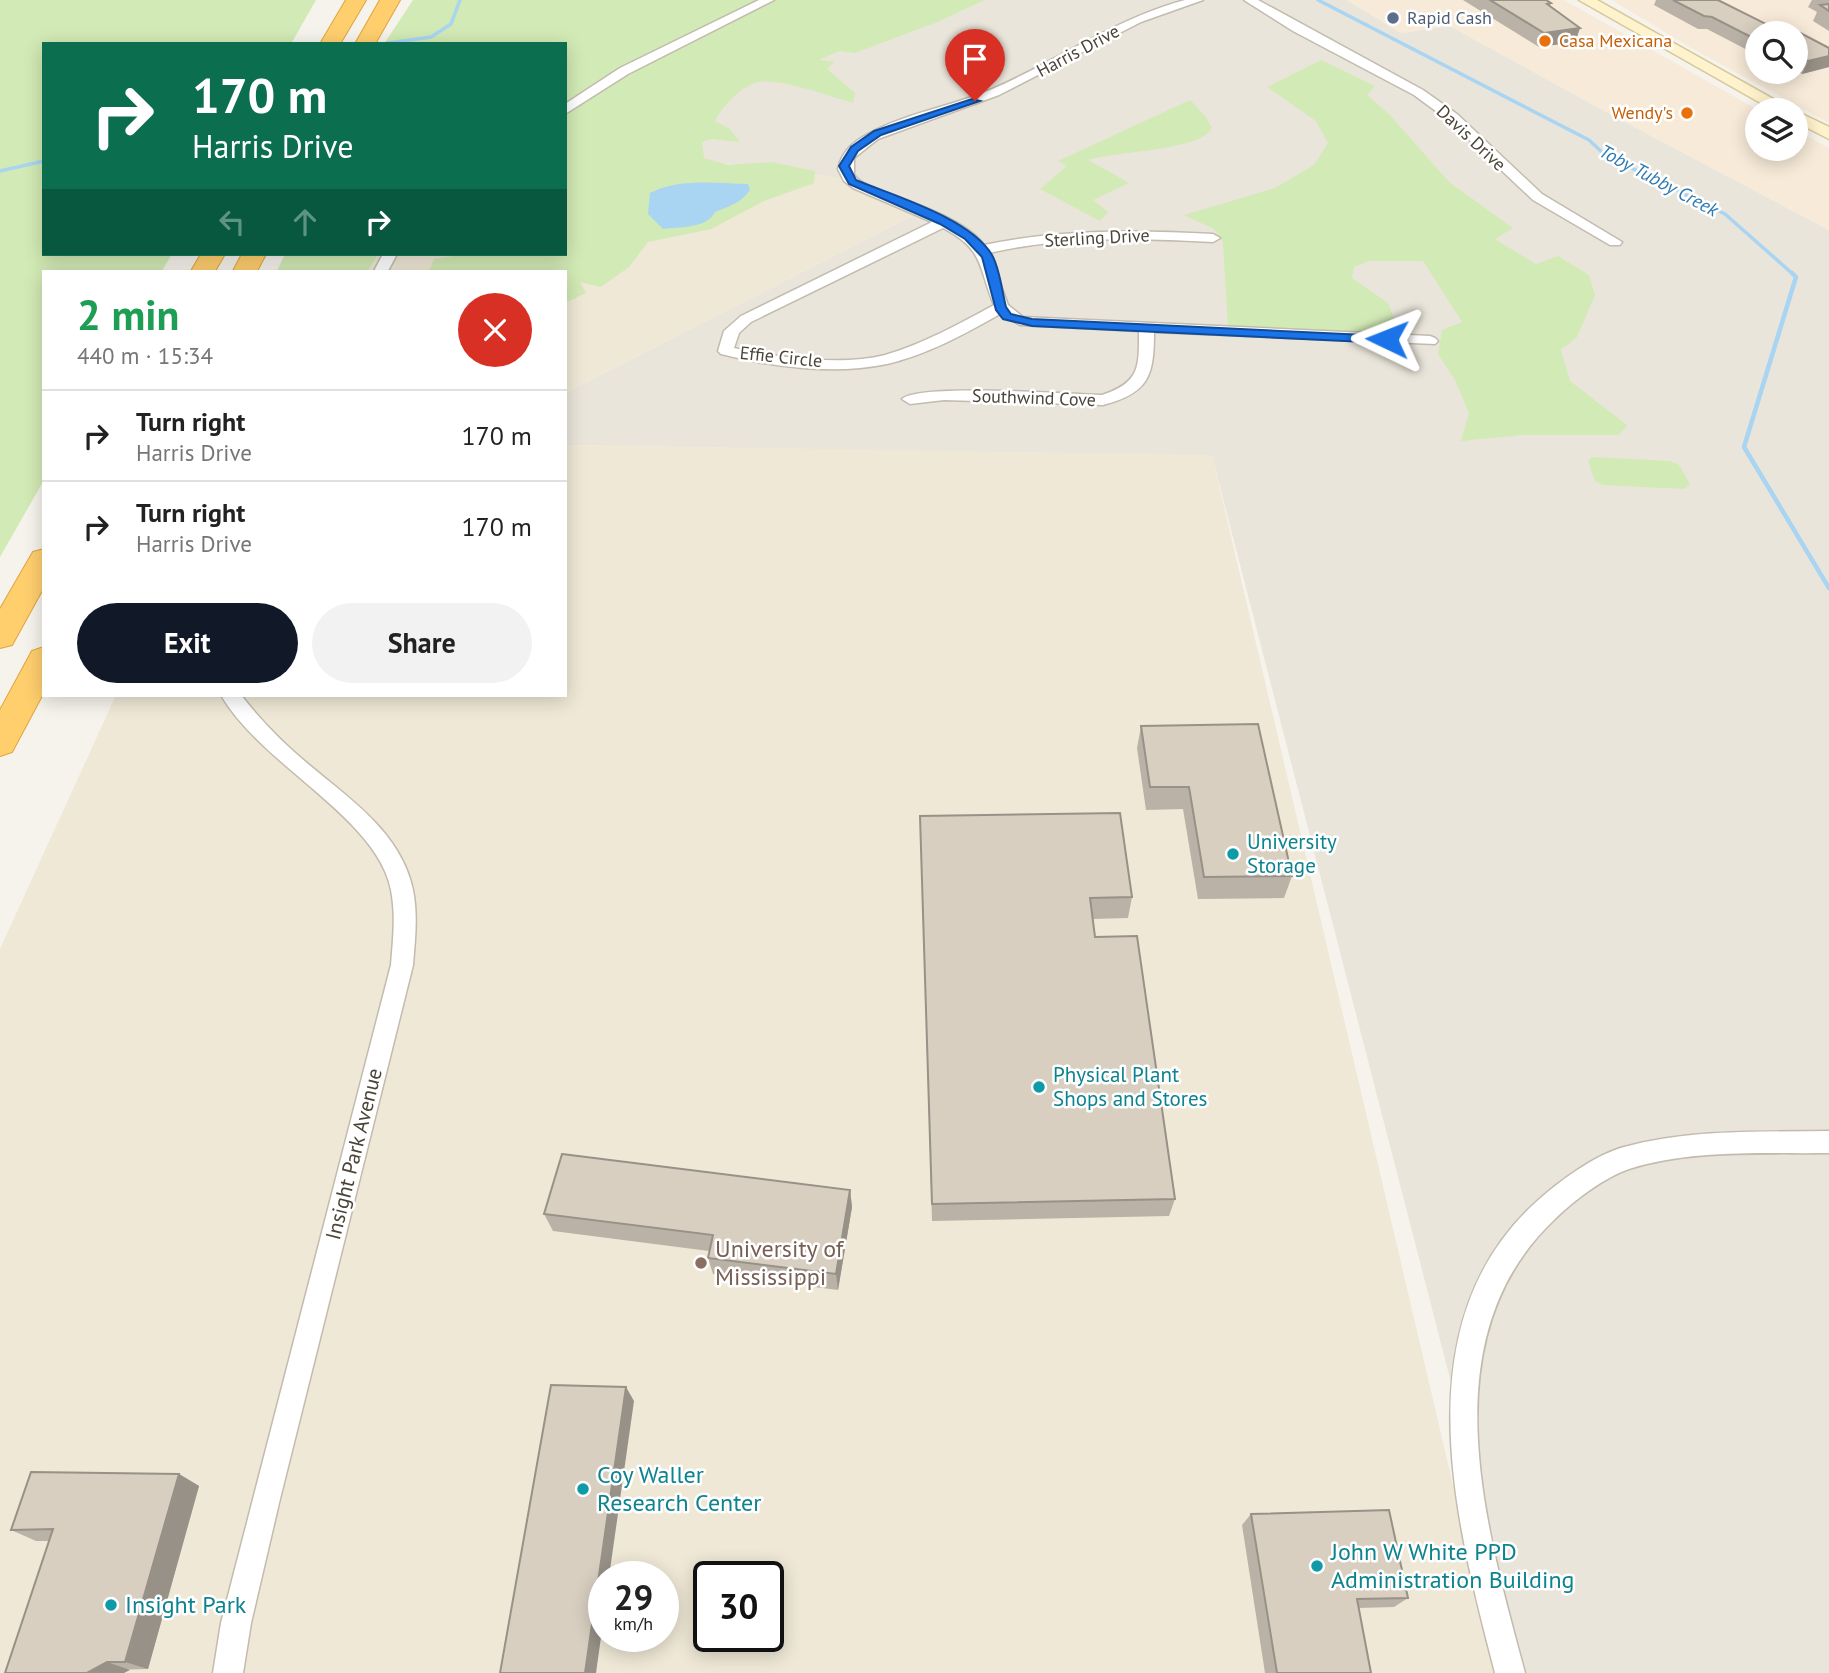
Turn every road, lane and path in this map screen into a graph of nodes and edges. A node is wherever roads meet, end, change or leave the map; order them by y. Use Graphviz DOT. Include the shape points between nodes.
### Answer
graph roads {
  1 [pos="356,0"];
  2 [pos="390,0"];
  3 [pos="768,0"];
  4 [pos="1196,0"];
  5 [pos="1250,0"];
  6 [pos="1586,0"];
  7 [pos="331,42"];
  8 [pos="366,42"];
  9 [pos="1763,98"];
  10 [pos="567,109"];
  11 [pos="1808,123"];
  12 [pos="1829,134"];
  13 [pos="944,222"];
  14 [pos="1213,238"];
  15 [pos="1615,242"];
  16 [pos="983,250"];
  17 [pos="1000,308"];
  18 [pos="1146,328"];
  19 [pos="1430,341"];
  20 [pos="910,399"];
  21 [pos="42,563"];
  22 [pos="0,637"];
  23 [pos="42,663"];
  24 [pos="233,697"];
  25 [pos="0,743"];
  26 [pos="1829,1142"];
  27 [pos="228,1673"];
  28 [pos="1510,1673"];
  1 -- 7 [label="highway"];
  2 -- 8 [label="highway"];
  3 -- 10 [label="street" via="624,71"];
  4 -- 13 [label="street, Harris Drive" via="1163,8 992,95 878,133 847,157 844,166 852,182"];
  5 -- 15 [label="street, Davis Drive" via="1293,28 1426,98 1528,190"];
  6 -- 9 [label="main road"];
  11 -- 12 [label="main road"];
  13 -- 16 [label="street, Harris Drive"];
  13 -- 17 [label="street, Effie Circle" via="746,319 732,331 726,351 855,365 947,334"];
  14 -- 16 [label="street, Sterling Drive" via="1113,236 1012,243"];
  16 -- 17 [label="street"];
  17 -- 18 [label="street" via="1020,321"];
  18 -- 19 [label="street"];
  18 -- 20 [label="street, Southwind Cove" via="1146,372 1122,395 1103,400 944,395"];
  21 -- 22 [label="highway"];
  23 -- 25 [label="highway"];
  24 -- 27 [label="street, Insight Park Avenue" via="281,751 377,836 402,887 407,918 402,965 265,1503"];
  26 -- 28 [label="street" via="1697,1144 1623,1159 1564,1193 1522,1232 1485,1293 1466,1365 1463,1442 1477,1547"];
}
